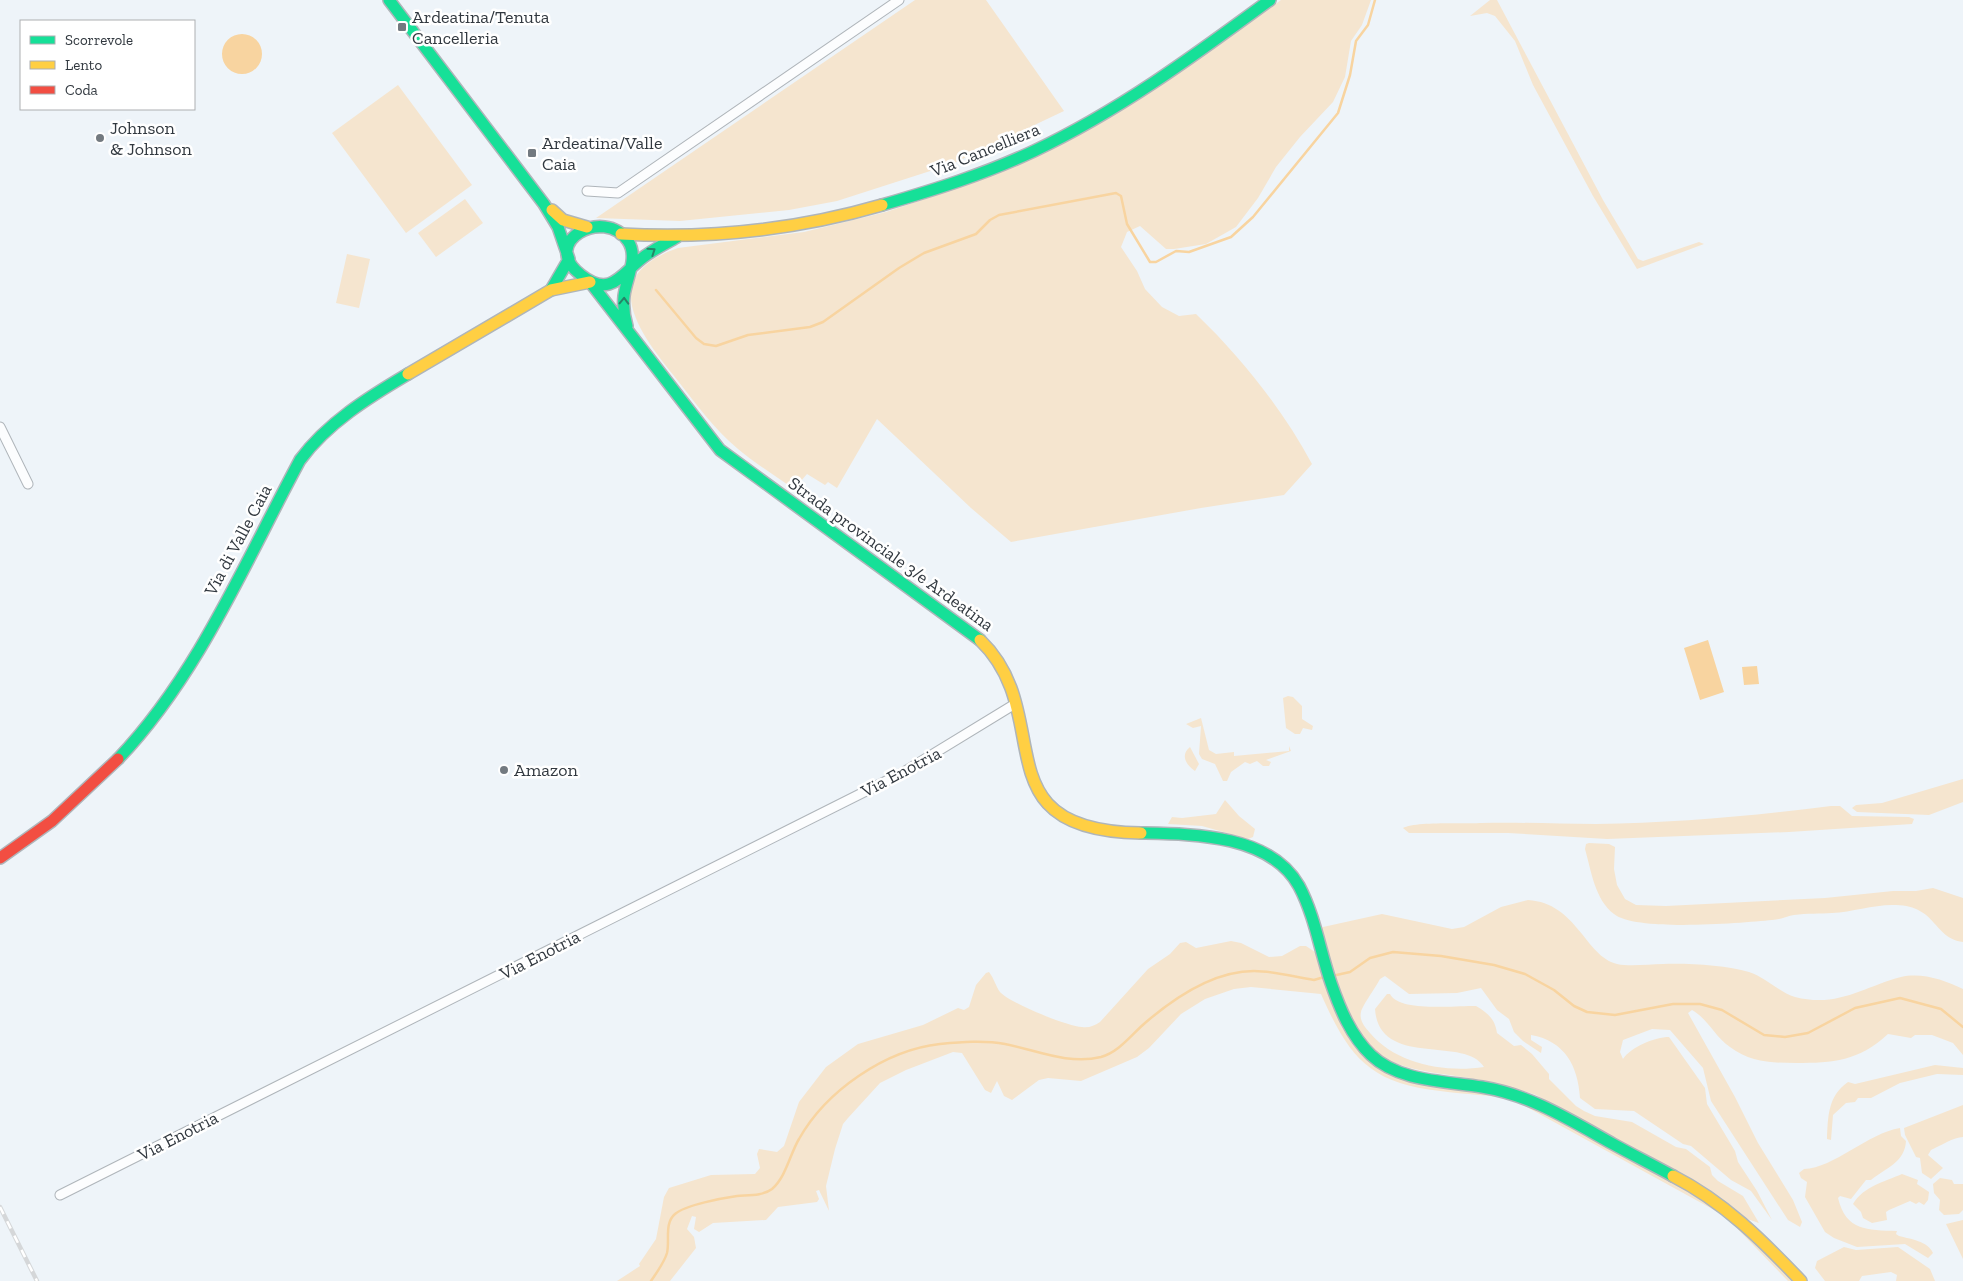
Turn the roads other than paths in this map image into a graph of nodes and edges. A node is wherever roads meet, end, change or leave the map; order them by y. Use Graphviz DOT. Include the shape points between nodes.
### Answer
graph roads {
  1 [pos="389,0"];
  2 [pos="899,0"];
  3 [pos="1270,0"];
  4 [pos="587,191"];
  5 [pos="544,204"];
  6 [pos="587,228"];
  7 [pos="621,234"];
  8 [pos="677,237"];
  9 [pos="569,259"];
  10 [pos="631,270"];
  11 [pos="590,282"];
  12 [pos="551,290"];
  13 [pos="629,332"];
  14 [pos="0,427"];
  15 [pos="28,484"];
  16 [pos="1015,704"];
  17 [pos="0,858"];
  18 [pos="60,1195"];
  19 [pos="1801,1281"];
  1 -- 5 [label="main road"];
  2 -- 4 [label="street" via="618,193"];
  3 -- 8 [label="main road, Via Cancelliera" via="1188,60 1118,105 1017,159 944,187 833,219 782,230"];
  5 -- 6 [label="main road" via="564,220"];
  5 -- 9 [label="main road" via="558,227"];
  6 -- 7 [label="main road" via="602,228"];
  6 -- 9 [label="main road" via="572,238"];
  7 -- 8 [label="main road, Via Cancelliera"];
  7 -- 10 [label="main road" via="628,241 632,253"];
  10 -- 8 [label="main road, Via Cancelliera, one-way" via="651,252"];
  9 -- 11 [label="main road" via="577,273"];
  9 -- 12 [label="main road, Via di Valle Caia"];
  10 -- 11 [label="main road" via="615,282"];
  13 -- 10 [label="main road, one-way" via="624,300"];
  11 -- 12 [label="main road, Via di Valle Caia"];
  11 -- 13 [label="main road, Strada provinciale 3/e Ardeatina"];
  12 -- 17 [label="main road, Via di Valle Caia" via="377,392 315,439 300,460 190,664 148,723 76,801 32,838"];
  13 -- 16 [label="main road, Strada provinciale 3/e Ardeatina" via="720,450 983,642 1006,674"];
  14 -- 15 [label="street"];
  16 -- 18 [label="street, Via Enotria" via="902,773"];
  16 -- 19 [label="main road, Strada provinciale 3/e Ardeatina" via="1031,775 1043,798 1072,821 1100,831 1202,837 1239,845 1266,856 1288,871 1297,882 1333,989 1355,1038 1384,1064 1412,1075 1504,1092 1543,1106 1719,1203 1755,1233"];
}
